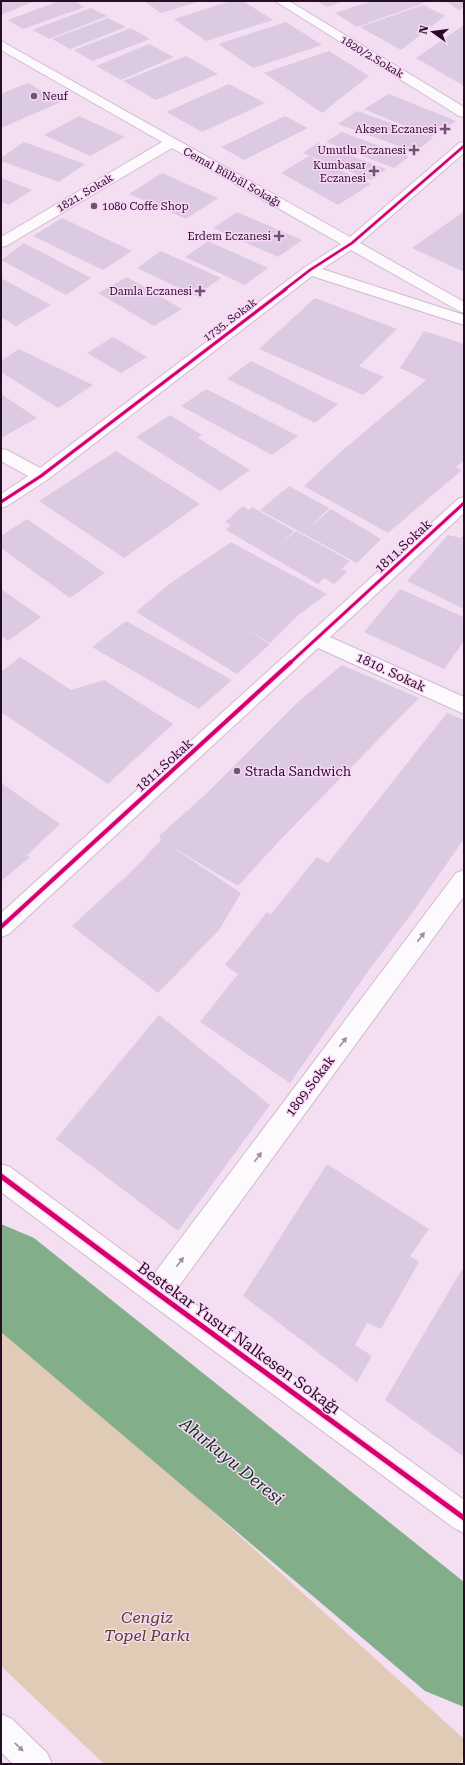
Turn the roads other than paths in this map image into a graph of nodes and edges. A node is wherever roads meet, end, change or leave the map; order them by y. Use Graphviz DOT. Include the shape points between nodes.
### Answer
graph roads {
  1 [pos="281,1"];
  2 [pos="1,45"];
  3 [pos="464,113"];
  4 [pos="170,142"];
  5 [pos="464,146"];
  6 [pos="1,243"];
  7 [pos="352,243"];
  8 [pos="310,270"];
  9 [pos="464,308"];
  10 [pos="464,320"];
  11 [pos="1,454"];
  12 [pos="41,476"];
  13 [pos="1,502"];
  14 [pos="464,504"];
  15 [pos="317,639"];
  16 [pos="464,706"];
  17 [pos="464,879"];
  18 [pos="1,927"];
  19 [pos="1,1176"];
  20 [pos="157,1293"];
  21 [pos="464,1518"];
  22 [pos="1,1730"];
  23 [pos="36,1764"];
  1 -- 3 [label="street, 1820/2.Sokak"];
  2 -- 4 [label="street, Cemal Bülbül Sokağı"];
  4 -- 6 [label="street, 1821. Sokak"];
  4 -- 7 [label="street, Cemal Bülbül Sokağı"];
  5 -- 7 [label="street, 1735. Sokak"];
  7 -- 8 [label="street, 1735. Sokak"];
  7 -- 9 [label="street, Cemal Bülbül Sokağı"];
  8 -- 10 [label="street"];
  8 -- 12 [label="street, 1735. Sokak"];
  11 -- 12 [label="street"];
  12 -- 13 [label="street, 1735. Sokak"];
  14 -- 15 [label="street, 1811.Sokak"];
  15 -- 16 [label="street, 1810. Sokak"];
  15 -- 18 [label="street, 1811.Sokak"];
  20 -- 17 [label="street, 1809.Sokak, one-way"];
  19 -- 20 [label="street, Bestekar Yusuf Nalkesen Sokağı"];
  20 -- 21 [label="street, Bestekar Yusuf Nalkesen Sokağı"];
  22 -- 23 [label="street, one-way"];
}
